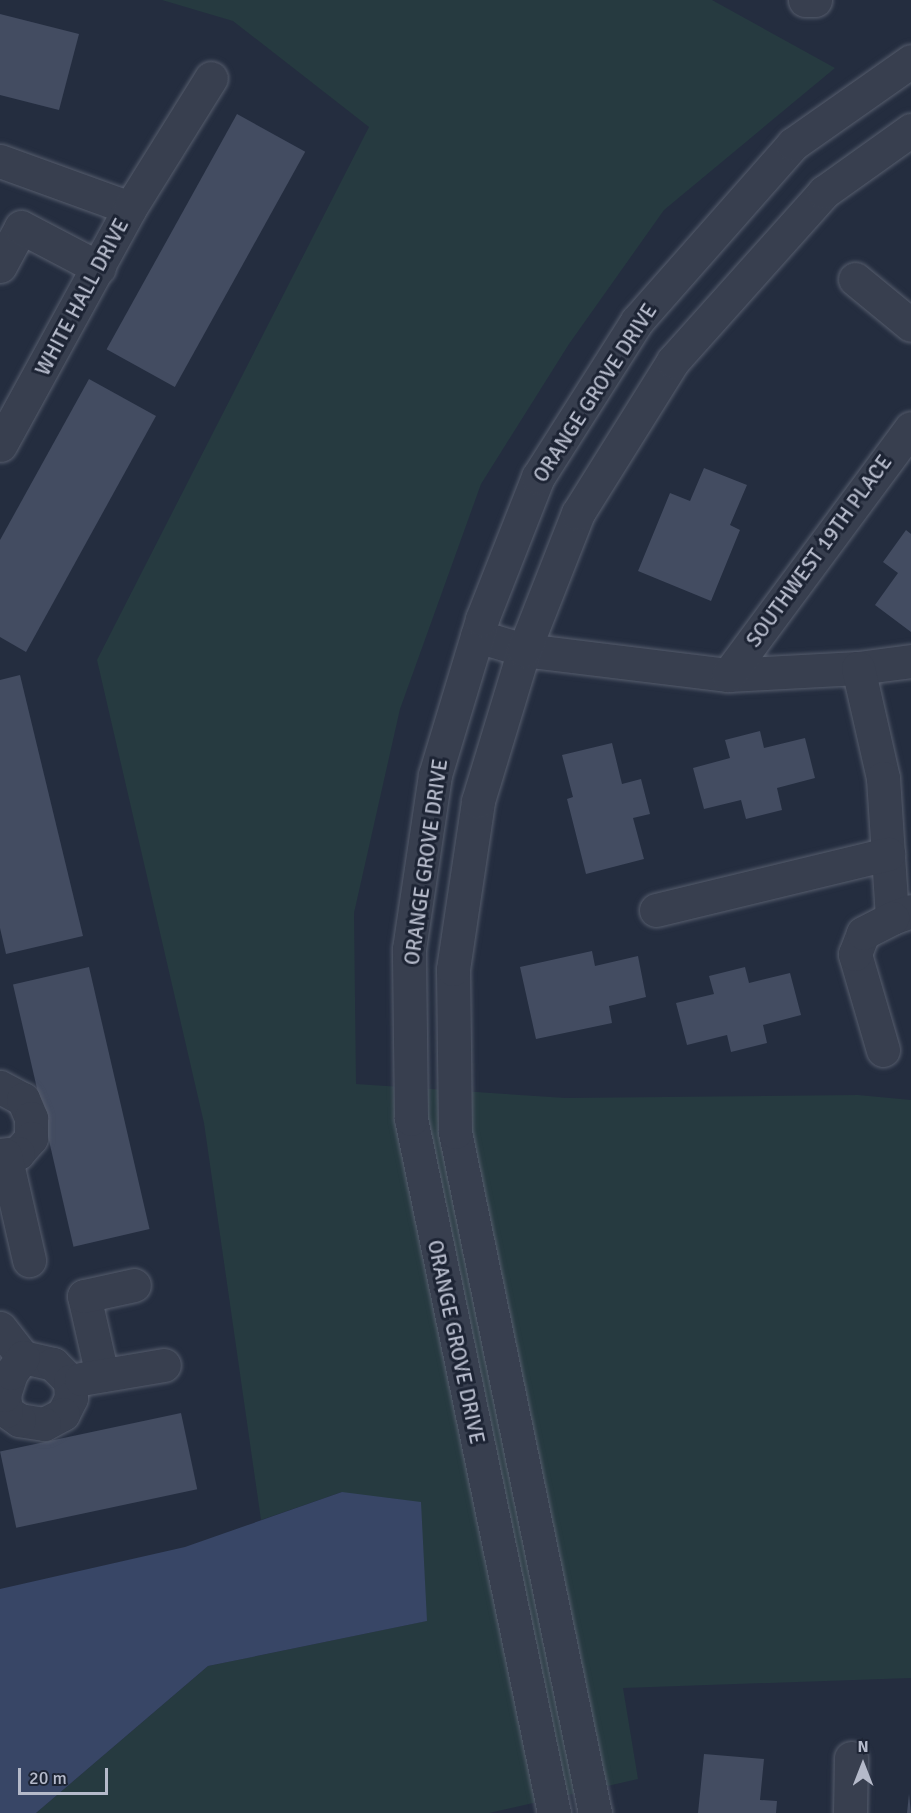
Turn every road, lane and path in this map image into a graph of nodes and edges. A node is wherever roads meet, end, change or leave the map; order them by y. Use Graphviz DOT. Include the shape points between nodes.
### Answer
graph roads {
  1 [pos="805,0"];
  2 [pos="815,0"];
  3 [pos="911,61"];
  4 [pos="211,78"];
  5 [pos="911,130"];
  6 [pos="0,161"];
  7 [pos="130,207"];
  8 [pos="0,266"];
  9 [pos="99,268"];
  10 [pos="855,279"];
  11 [pos="911,325"];
  12 [pos="9,406"];
  13 [pos="911,428"];
  14 [pos="0,445"];
  15 [pos="477,636"];
  16 [pos="524,650"];
  17 [pos="911,661"];
  18 [pos="858,668"];
  19 [pos="728,675"];
  20 [pos="888,854"];
  21 [pos="656,910"];
  22 [pos="902,915"];
  23 [pos="883,1050"];
  24 [pos="0,1087"];
  25 [pos="3,1155"];
  26 [pos="30,1260"];
  27 [pos="134,1285"];
  28 [pos="0,1328"];
  29 [pos="23,1357"];
  30 [pos="164,1365"];
  31 [pos="102,1375"];
  32 [pos="70,1381"];
  33 [pos="3,1406"];
  34 [pos="851,1758"];
  35 [pos="554,1813"];
  36 [pos="595,1813"];
  37 [pos="850,1813"];
  1 -- 2 [label="street"];
  3 -- 15 [label="street, ORANGE GROVE DRIVE" via="793,144 637,321 538,477"];
  4 -- 7 [label="street"];
  5 -- 16 [label="street, ORANGE GROVE DRIVE" via="824,192 673,361 578,513"];
  6 -- 7 [label="street, WHITE HALL DRIVE"];
  7 -- 9 [label="street, WHITE HALL DRIVE"];
  8 -- 9 [label="street" via="21,227"];
  9 -- 12 [label="street, WHITE HALL DRIVE"];
  10 -- 11 [label="street"];
  12 -- 14 [label="street, WHITE HALL DRIVE"];
  13 -- 19 [label="street, SOUTHWEST 19TH PLACE"];
  15 -- 16 [label="street"];
  15 -- 35 [label="street, ORANGE GROVE DRIVE" via="435,775 409,949 411,1119"];
  16 -- 19 [label="street"];
  16 -- 36 [label="street, ORANGE GROVE DRIVE" via="478,801 453,969 455,1132"];
  17 -- 18 [label="street"];
  18 -- 19 [label="street"];
  18 -- 20 [label="street" via="883,778"];
  20 -- 21 [label="street"];
  20 -- 22 [label="street"];
  22 -- 23 [label="street" via="863,933 855,954"];
  24 -- 25 [label="street" via="23,1099 31,1118 31,1138 18,1153"];
  25 -- 26 [label="street"];
  27 -- 31 [label="street" via="84,1296"];
  28 -- 29 [label="street"];
  29 -- 32 [label="street" via="53,1364"];
  29 -- 33 [label="street" via="11,1373"];
  30 -- 31 [label="street"];
  31 -- 32 [label="street"];
  32 -- 33 [label="street" via="71,1398 63,1414 44,1424 19,1420"];
  34 -- 37 [label="street"];
}
